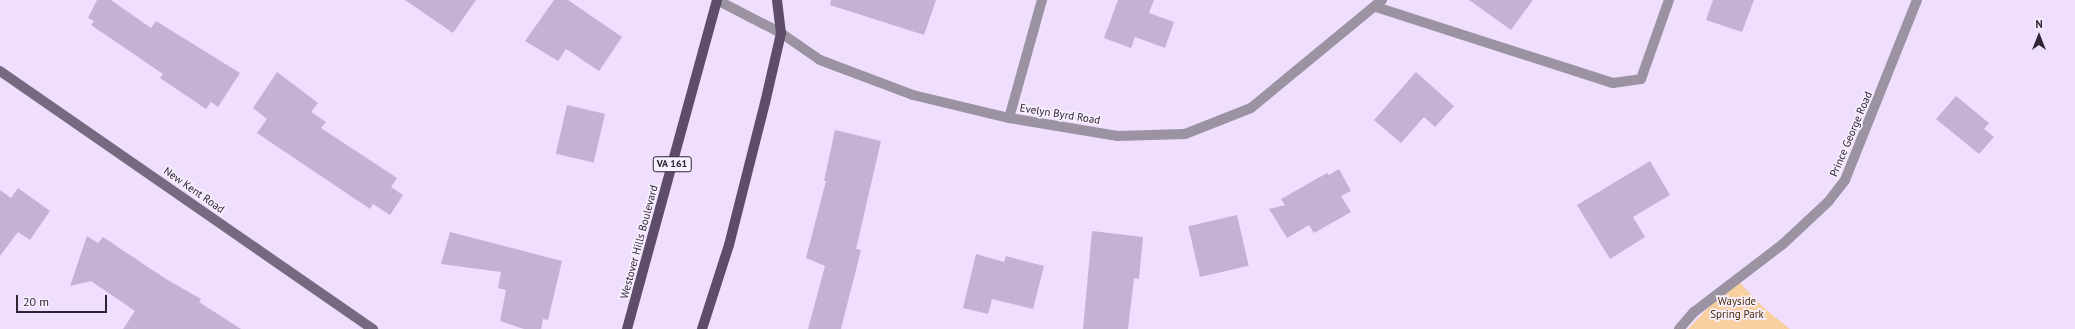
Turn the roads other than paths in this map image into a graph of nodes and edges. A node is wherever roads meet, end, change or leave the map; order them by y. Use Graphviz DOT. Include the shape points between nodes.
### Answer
graph roads {
  1 [pos="717,0"];
  2 [pos="777,0"];
  3 [pos="1042,0"];
  4 [pos="1669,0"];
  5 [pos="1917,0"];
  6 [pos="1379,4"];
  7 [pos="781,33"];
  8 [pos="0,71"];
  9 [pos="1009,118"];
  10 [pos="373,329"];
  11 [pos="627,329"];
  12 [pos="702,329"];
  13 [pos="1679,329"];
  1 -- 7 [label="street, Evelyn Byrd Road"];
  1 -- 11 [label="main road, Westover Hills Boulevard / VA 161"];
  2 -- 7 [label="main road"];
  3 -- 9 [label="street"];
  4 -- 6 [label="street" via="1641,80 1613,84"];
  5 -- 13 [label="street, Prince George Road" via="1845,180 1828,202 1783,244 1694,312"];
  6 -- 9 [label="street, Evelyn Byrd Road" via="1251,108 1185,134 1118,136"];
  7 -- 9 [label="street, Evelyn Byrd Road" via="820,60 913,95"];
  7 -- 12 [label="main road" via="729,245"];
  8 -- 10 [label="street, New Kent Road"];
}
